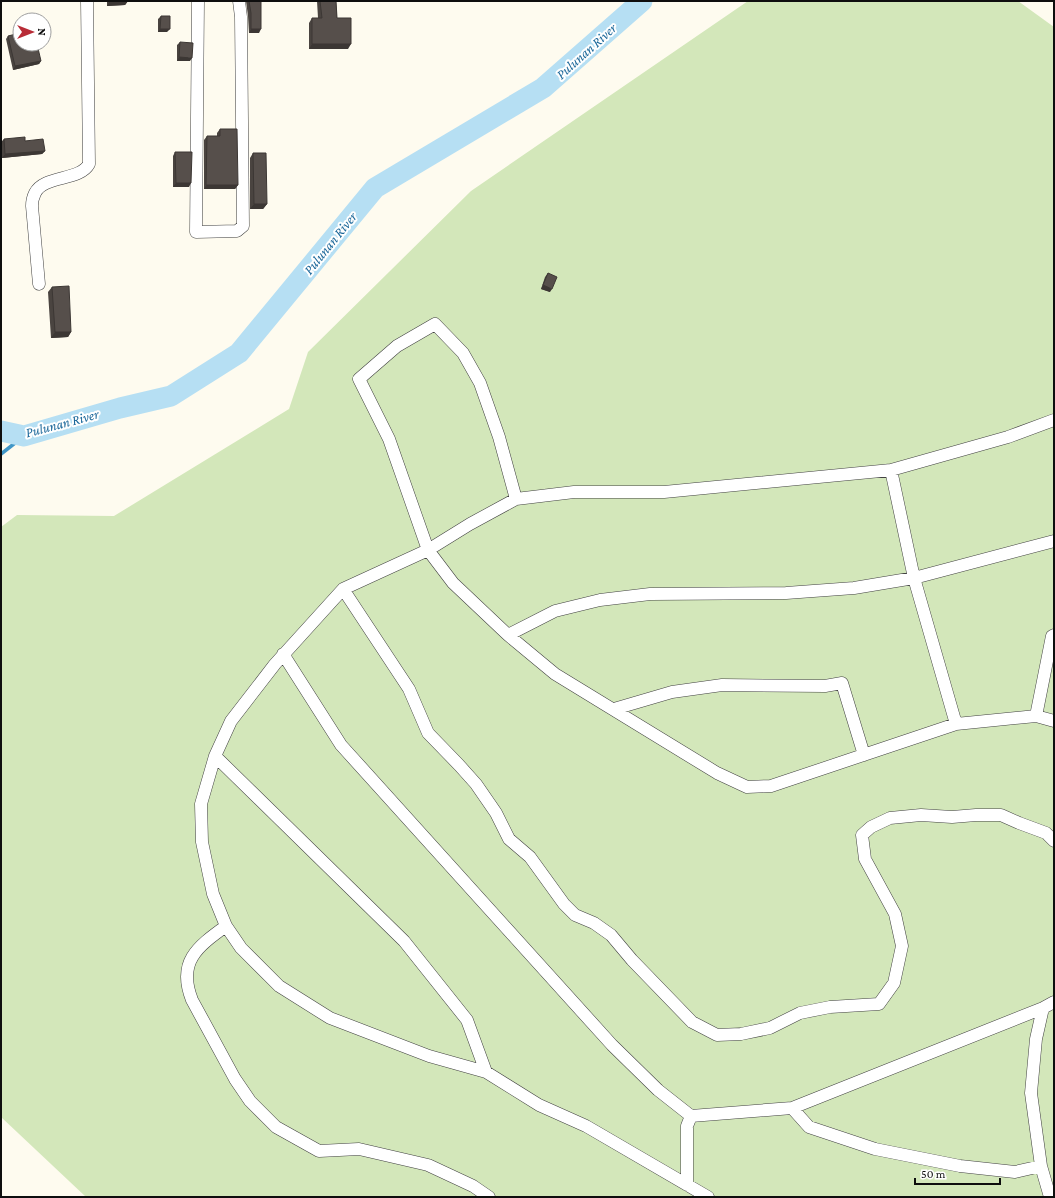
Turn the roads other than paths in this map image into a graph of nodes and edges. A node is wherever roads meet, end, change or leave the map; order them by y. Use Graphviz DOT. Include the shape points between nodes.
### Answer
graph roads {
  1 [pos="87,1"];
  2 [pos="198,1"];
  3 [pos="239,1"];
  4 [pos="39,284"];
  5 [pos="1054,420"];
  6 [pos="891,470"];
  7 [pos="516,499"];
  8 [pos="1054,541"];
  9 [pos="428,550"];
  10 [pos="914,578"];
  11 [pos="343,589"];
  12 [pos="508,635"];
  13 [pos="1054,635"];
  14 [pos="283,654"];
  15 [pos="614,709"];
  16 [pos="1036,716"];
  17 [pos="1054,721"];
  18 [pos="956,724"];
  19 [pos="864,755"];
  20 [pos="215,756"];
  21 [pos="1054,841"];
  22 [pos="226,926"];
  23 [pos="1049,1005"];
  24 [pos="486,1072"];
  25 [pos="792,1108"];
  26 [pos="691,1116"];
  27 [pos="1041,1166"];
  28 [pos="687,1185"];
  29 [pos="489,1197"];
  30 [pos="708,1197"];
  31 [pos="1050,1197"];
  1 -- 4 [label="street" via="89,164 84,170 44,184 35,193 32,206"];
  2 -- 3 [label="street" via="196,232 237,231 243,226"];
  5 -- 6 [label="street" via="1008,437"];
  6 -- 7 [label="street" via="664,492 574,492"];
  6 -- 10 [label="street"];
  7 -- 9 [label="street"];
  7 -- 9 [label="street" via="499,437 480,383 463,353 436,324 397,346 359,379 389,439"];
  8 -- 10 [label="street"];
  9 -- 11 [label="street"];
  9 -- 12 [label="street" via="453,584"];
  10 -- 12 [label="street" via="854,588 786,593 650,594 600,600 555,611"];
  10 -- 18 [label="street"];
  11 -- 14 [label="street"];
  11 -- 21 [label="street" via="409,689 428,733 476,784 496,813 509,839 530,857 575,915 611,934 632,960 692,1022 717,1035 740,1034 770,1028 800,1013 830,1007 879,1004 894,983 902,946 895,914 865,858 862,835 871,827 890,818 922,815 1001,815 1046,833"];
  12 -- 15 [label="street" via="555,674"];
  13 -- 16 [label="street"];
  14 -- 20 [label="street" via="231,721"];
  14 -- 26 [label="street" via="341,745 612,1045 658,1090"];
  15 -- 19 [label="street" via="717,774 747,787 771,786"];
  15 -- 19 [label="street" via="672,692 722,685 825,686 842,683"];
  16 -- 17 [label="street"];
  16 -- 18 [label="street"];
  18 -- 19 [label="street"];
  20 -- 22 [label="street" via="201,804 202,842 212,894"];
  20 -- 24 [label="street" via="404,941 467,1020"];
  22 -- 24 [label="street" via="241,948 279,986 330,1018 429,1056"];
  22 -- 29 [label="street" via="194,952 186,971 187,987 235,1080 276,1127 319,1151 358,1149 428,1165"];
  23 -- 25 [label="street"];
  23 -- 27 [label="street" via="1036,1039 1031,1093"];
  24 -- 28 [label="street" via="539,1105 586,1126"];
  25 -- 26 [label="street"];
  25 -- 27 [label="street" via="809,1127 875,1149 960,1166 1014,1172"];
  26 -- 28 [label="street" via="687,1126"];
  27 -- 31 [label="street"];
  28 -- 30 [label="street"];
}
